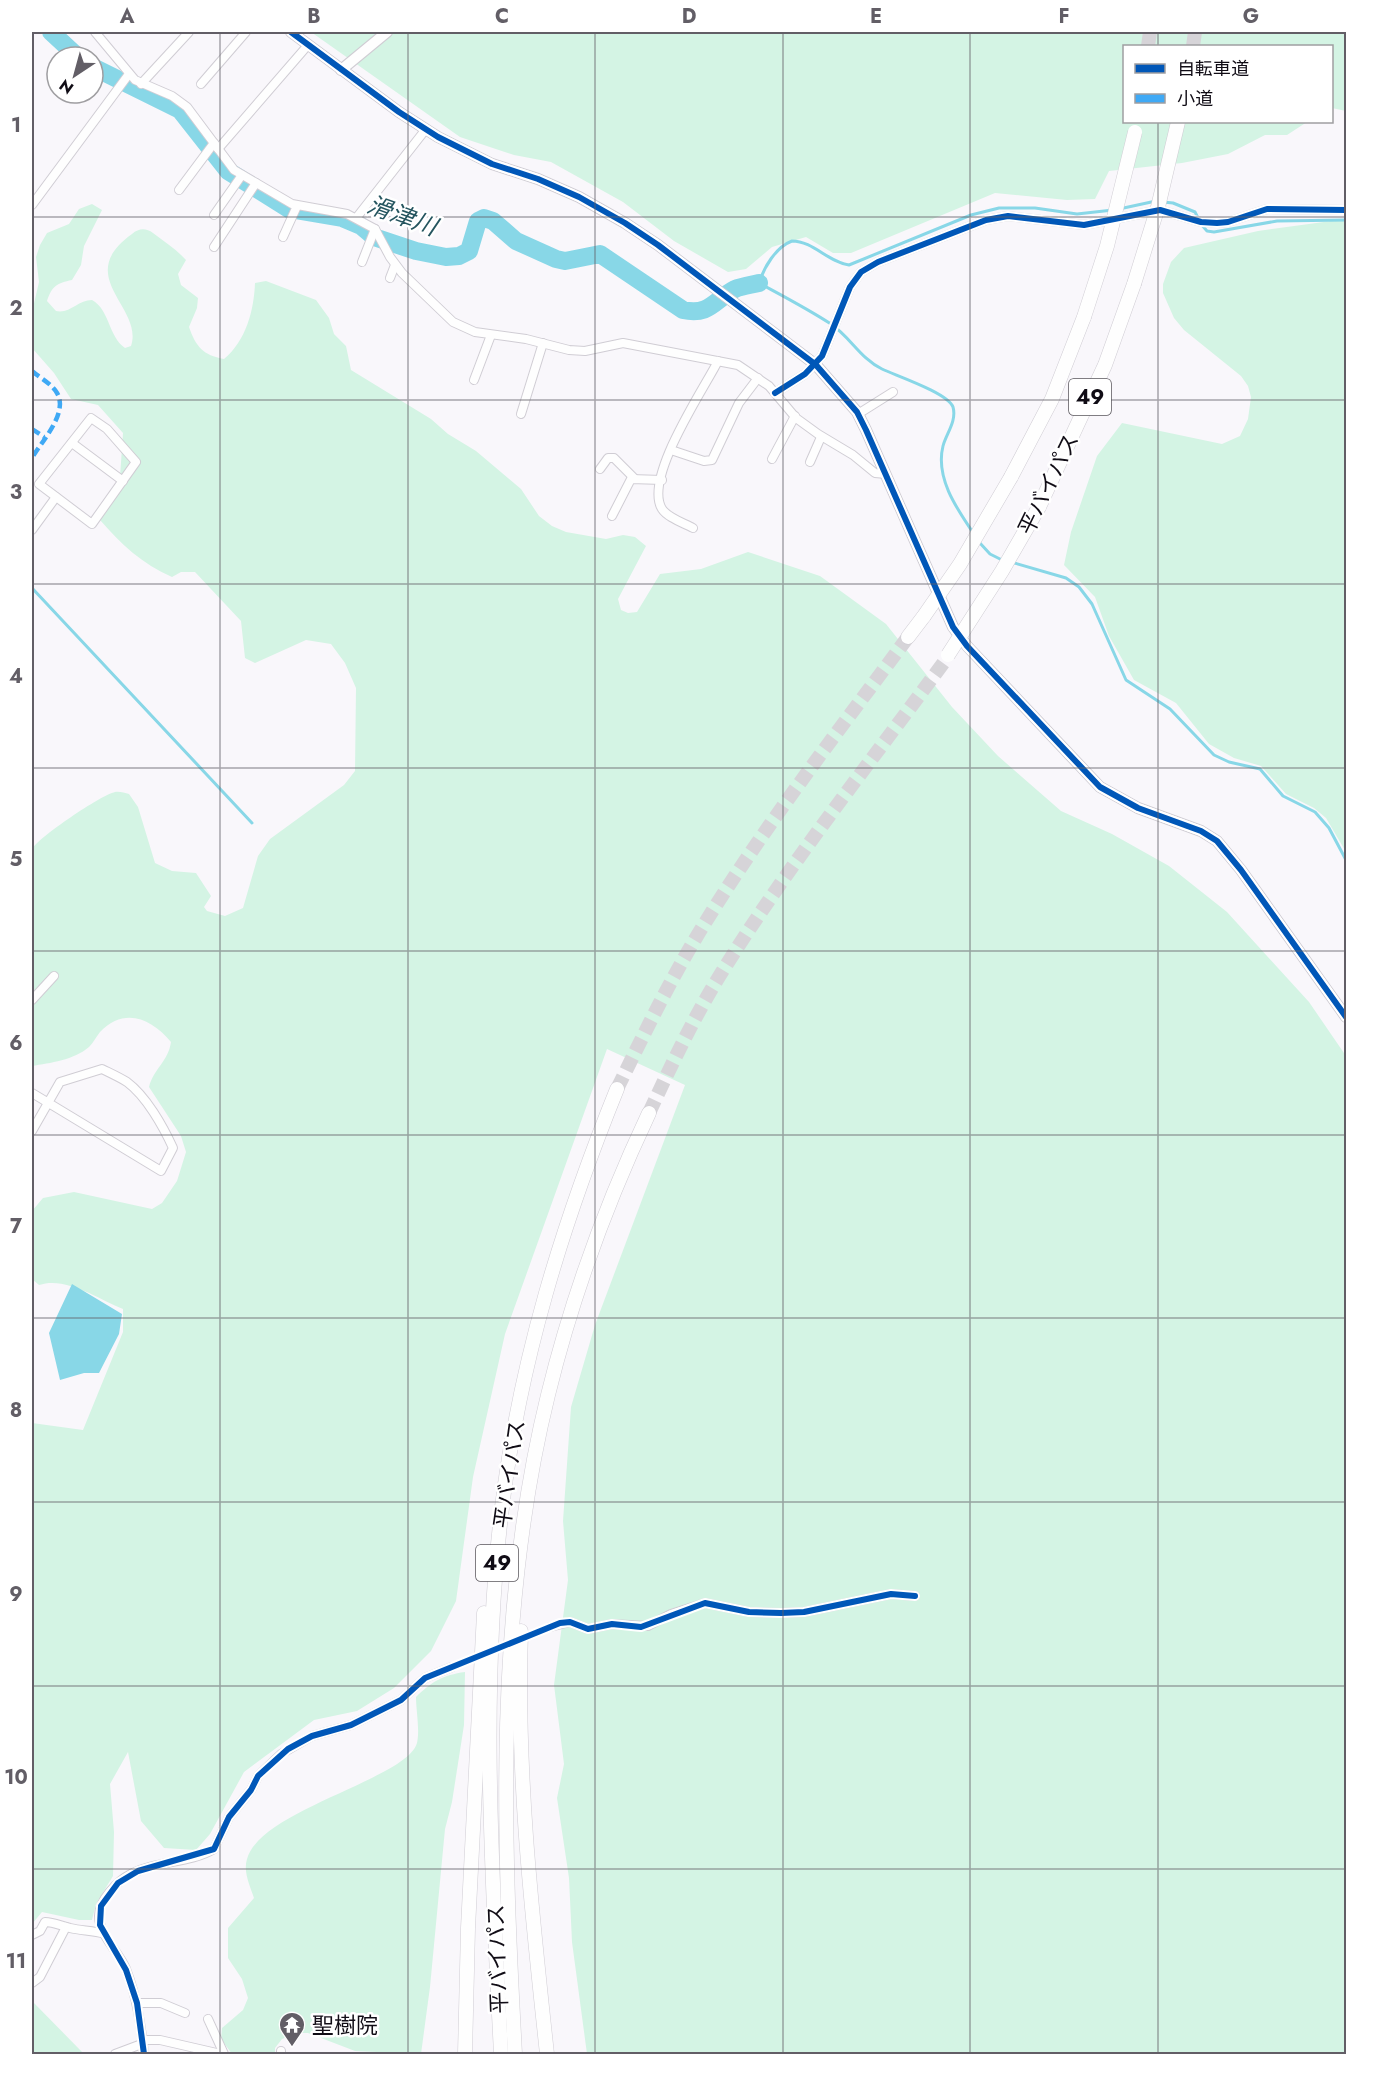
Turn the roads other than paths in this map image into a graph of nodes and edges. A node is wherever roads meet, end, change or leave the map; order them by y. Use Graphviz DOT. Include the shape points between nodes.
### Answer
graph roads {
  1 [pos="95,32"];
  2 [pos="189,32"];
  3 [pos="246,32"];
  4 [pos="291,32"];
  5 [pos="387,32"];
  6 [pos="308,45"];
  7 [pos="341,70"];
  8 [pos="129,74"];
  9 [pos="141,84"];
  10 [pos="201,84"];
  11 [pos="1178,123"];
  12 [pos="1136,127"];
  13 [pos="426,129"];
  14 [pos="216,146"];
  15 [pos="242,175"];
  16 [pos="256,183"];
  17 [pos="180,190"];
  18 [pos="32,205"];
  19 [pos="297,206"];
  20 [pos="1347,210"];
  21 [pos="214,215"];
  22 [pos="357,217"];
  23 [pos="375,229"];
  24 [pos="283,237"];
  25 [pos="214,247"];
  26 [pos="362,262"];
  27 [pos="396,265"];
  28 [pos="390,278"];
  29 [pos="491,335"];
  30 [pos="543,343"];
  31 [pos="718,361"];
  32 [pos="814,364"];
  33 [pos="758,378"];
  34 [pos="474,380"];
  35 [pos="893,392"];
  36 [pos="776,393"];
  37 [pos="521,414"];
  38 [pos="858,414"];
  39 [pos="795,416"];
  40 [pos="821,437"];
  41 [pos="72,442"];
  42 [pos="671,450"];
  43 [pos="772,459"];
  44 [pos="810,462"];
  45 [pos="600,469"];
  46 [pos="886,474"];
  47 [pos="634,478"];
  48 [pos="662,480"];
  49 [pos="123,481"];
  50 [pos="56,497"];
  51 [pos="612,516"];
  52 [pos="693,528"];
  53 [pos="32,530"];
  54 [pos="908,637"];
  55 [pos="946,658"];
  56 [pos="54,976"];
  57 [pos="32,1000"];
  58 [pos="1347,1017"];
  59 [pos="617,1089"];
  60 [pos="32,1093"];
  61 [pos="47,1102"];
  62 [pos="649,1113"];
  63 [pos="32,1131"];
  64 [pos="529,1356"];
  65 [pos="527,1503"];
  66 [pos="915,1596"];
  67 [pos="550,1627"];
  68 [pos="452,1667"];
  69 [pos="66,1928"];
  70 [pos="106,1934"];
  71 [pos="32,1935"];
  72 [pos="32,1983"];
  73 [pos="137,2003"];
  74 [pos="185,2013"];
  75 [pos="208,2019"];
  76 [pos="143,2047"];
  77 [pos="115,2055"];
  78 [pos="223,2055"];
  79 [pos="465,2055"];
  80 [pos="501,2055"];
  81 [pos="515,2055"];
  82 [pos="547,2055"];
  1 -- 8 [label="street"];
  2 -- 9 [label="street"];
  3 -- 10 [label="street"];
  4 -- 6 [label="street"];
  5 -- 7 [label="street"];
  6 -- 7 [label="street"];
  6 -- 14 [label="street"];
  7 -- 13 [label="street"];
  8 -- 9 [label="street"];
  8 -- 18 [label="street"];
  9 -- 14 [label="street" via="178,99"];
  11 -- 55 [label="highway, 平バイパス / 49, bridge" via="1158,207 1105,365 1039,507"];
  12 -- 54 [label="highway, 平バイパス / 49, bridge" via="1107,246 1052,399 960,564"];
  13 -- 22 [label="street"];
  13 -- 32 [label="street" via="485,161 538,179 600,208 658,245"];
  14 -- 15 [label="street"];
  14 -- 17 [label="street"];
  15 -- 16 [label="street"];
  15 -- 21 [label="street"];
  16 -- 19 [label="street"];
  16 -- 25 [label="street"];
  19 -- 22 [label="street"];
  19 -- 24 [label="street"];
  20 -- 32 [label="street" via="1267,209 1217,223 1160,210 1084,225 1008,216 986,220 861,272"];
  22 -- 23 [label="street"];
  23 -- 26 [label="street"];
  23 -- 27 [label="street"];
  27 -- 28 [label="street"];
  27 -- 29 [label="street" via="445,316 468,329"];
  29 -- 30 [label="street"];
  29 -- 34 [label="street"];
  30 -- 31 [label="street" via="585,351 623,343"];
  30 -- 37 [label="street"];
  31 -- 33 [label="street" via="738,365"];
  31 -- 42 [label="street" via="686,415"];
  32 -- 36 [label="street" via="798,380"];
  32 -- 38 [label="street"];
  33 -- 36 [label="street"];
  33 -- 42 [label="street" via="738,403 712,460"];
  35 -- 38 [label="street"];
  36 -- 39 [label="street"];
  38 -- 46 [label="street"];
  39 -- 40 [label="street"];
  39 -- 43 [label="street"];
  40 -- 44 [label="street"];
  40 -- 46 [label="street" via="875,472"];
  41 -- 49 [label="street"];
  41 -- 49 [label="street" via="91,418 107,429 136,462"];
  41 -- 50 [label="street" via="39,484"];
  42 -- 48 [label="street"];
  45 -- 47 [label="street" via="608,458 614,458"];
  46 -- 58 [label="street" via="953,627 967,646 1101,787 1138,808 1202,831 1217,841"];
  47 -- 48 [label="street"];
  47 -- 51 [label="street"];
  48 -- 52 [label="street" via="662,508"];
  49 -- 50 [label="street" via="93,524"];
  50 -- 53 [label="street"];
  56 -- 57 [label="street"];
  59 -- 64 [label="highway, 平バイパス / 49" via="565,1224"];
  60 -- 61 [label="street"];
  61 -- 61 [label="street" via="60,1082 102,1069 136,1091 173,1148 161,1171"];
  61 -- 63 [label="street"];
  62 -- 65 [label="highway, 平バイパス / 49" via="612,1191 582,1278 548,1397"];
  64 -- 79 [label="highway" via="500,1482 487,1575"];
  64 -- 80 [label="highway, 平バイパス / 49" via="502,1506 493,1625 491,1792"];
  65 -- 81 [label="highway, 平バイパス / 49" via="513,1622 507,1745"];
  65 -- 82 [label="highway" via="520,1661 521,1741 531,1914"];
  66 -- 67 [label="street" via="891,1594 782,1613 749,1612 705,1603 648,1626 612,1624 588,1629 570,1622"];
  68 -- 70 [label="street" via="425,1677 401,1700 351,1725 312,1736 281,1754 258,1776 229,1817 214,1849 165,1865 151,1865 118,1883 99,1914"];
  69 -- 70 [label="street"];
  69 -- 71 [label="street" via="45,1922"];
  69 -- 72 [label="street"];
  70 -- 73 [label="street" via="126,1970"];
  73 -- 74 [label="street" via="161,2003"];
  73 -- 76 [label="street"];
  75 -- 78 [label="street"];
  76 -- 77 [label="street" via="139,2045"];
  76 -- 78 [label="street" via="160,2040"];
}
